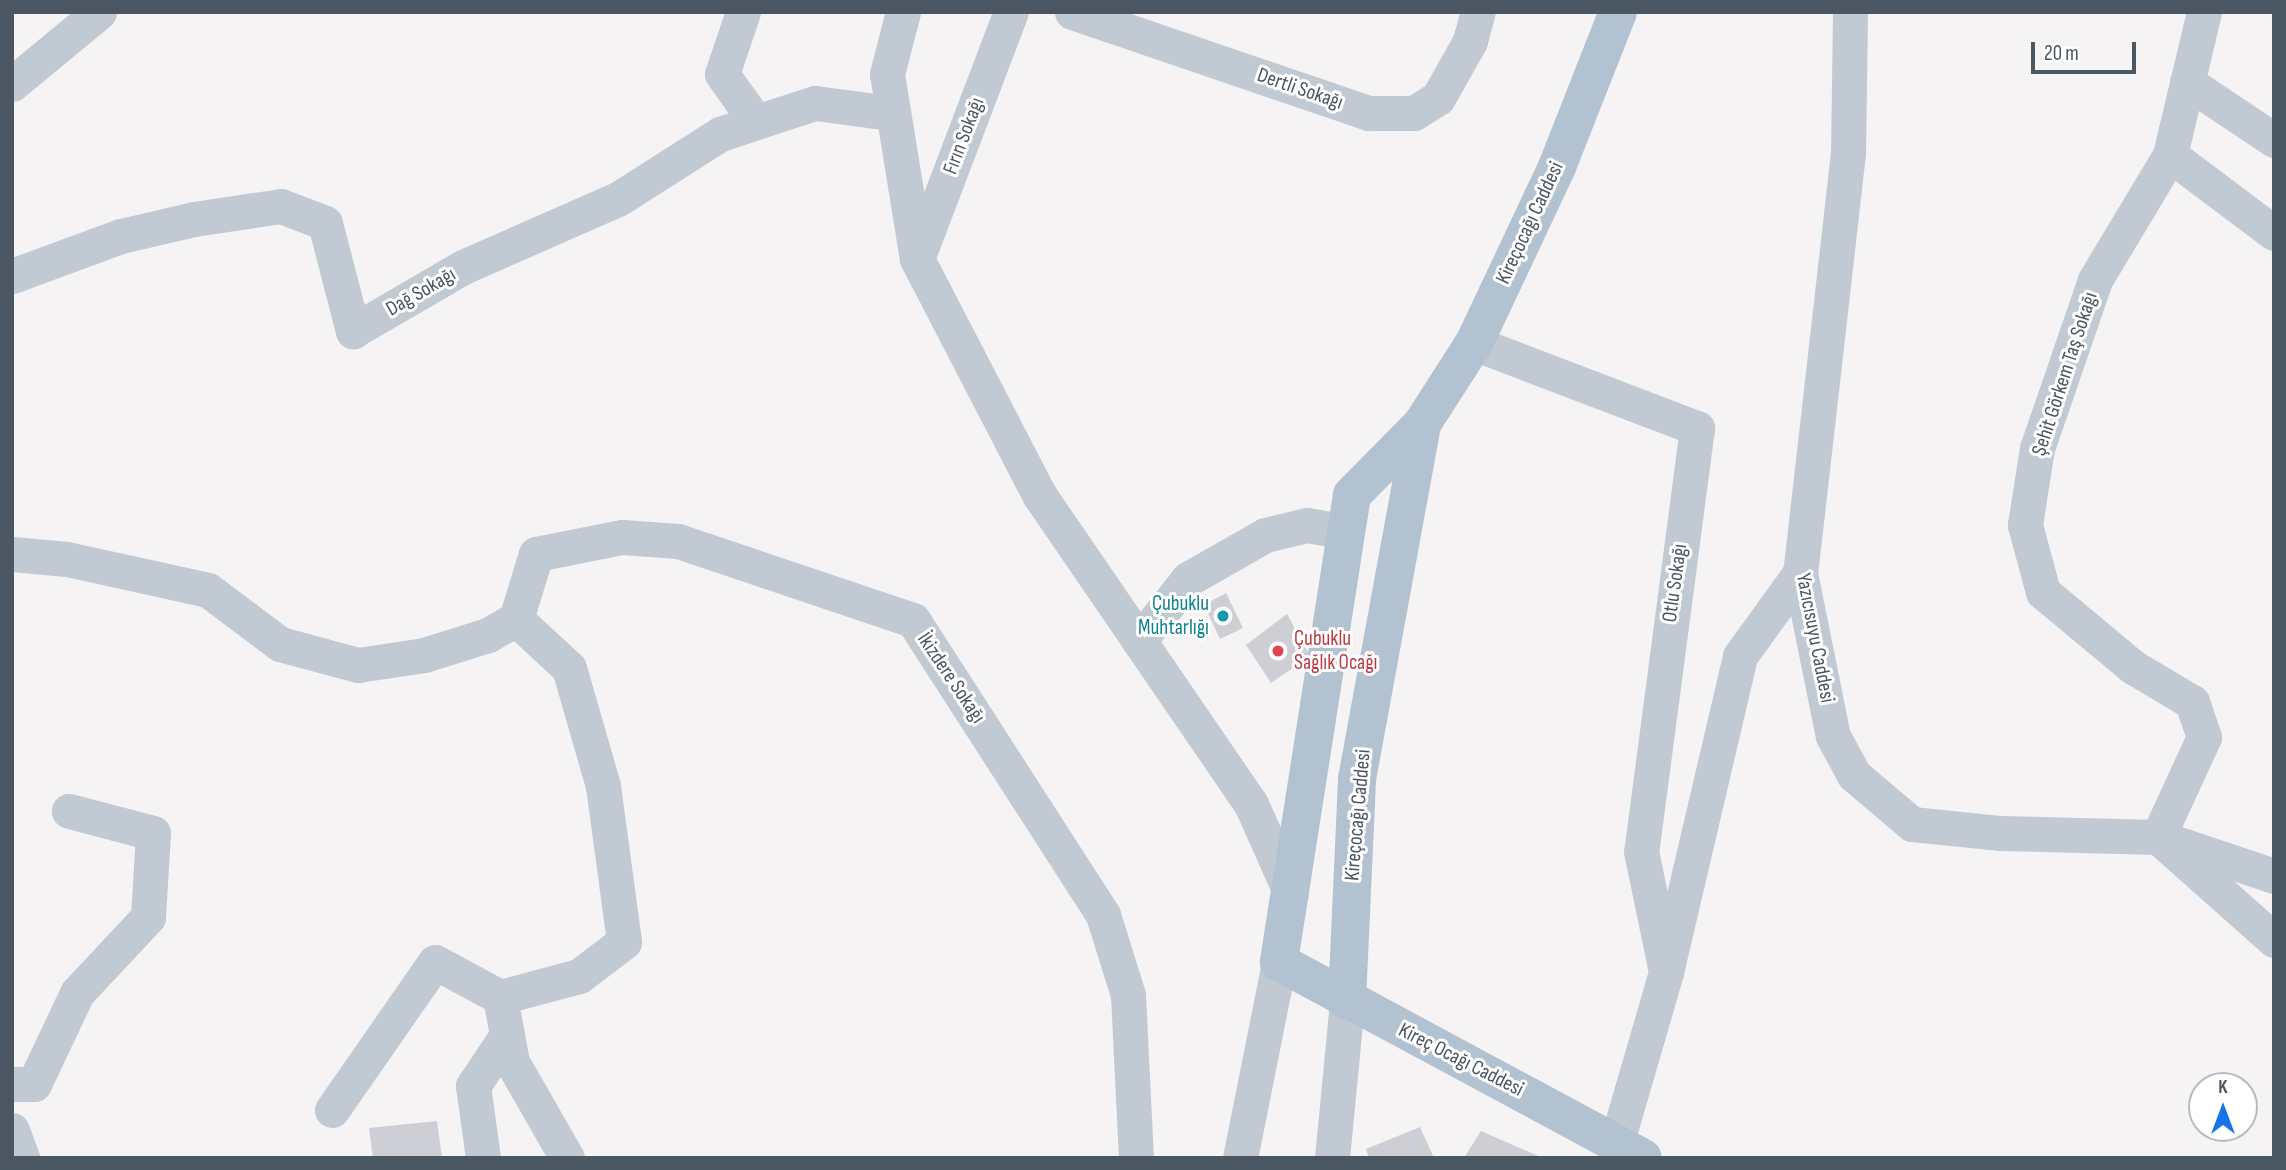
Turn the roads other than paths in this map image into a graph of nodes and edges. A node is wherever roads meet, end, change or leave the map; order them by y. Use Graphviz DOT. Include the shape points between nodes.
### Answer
graph roads {
  1 [pos="99,12"];
  2 [pos="743,12"];
  3 [pos="903,12"];
  4 [pos="1011,12"];
  5 [pos="1072,12"];
  6 [pos="1478,12"];
  7 [pos="1618,12"];
  8 [pos="1850,12"];
  9 [pos="2204,12"];
  10 [pos="2187,82"];
  11 [pos="12,84"];
  12 [pos="891,113"];
  13 [pos="756,122"];
  14 [pos="2274,140"];
  15 [pos="2170,155"];
  16 [pos="2274,233"];
  17 [pos="917,259"];
  18 [pos="12,276"];
  19 [pos="1474,343"];
  20 [pos="1422,424"];
  21 [pos="1346,532"];
  22 [pos="12,554"];
  23 [pos="1800,573"];
  24 [pos="516,619"];
  25 [pos="1139,641"];
  26 [pos="69,811"];
  27 [pos="2158,837"];
  28 [pos="2274,876"];
  29 [pos="1291,894"];
  30 [pos="2274,940"];
  31 [pos="1279,962"];
  32 [pos="1666,972"];
  33 [pos="500,997"];
  34 [pos="1348,1002"];
  35 [pos="507,1035"];
  36 [pos="12,1084"];
  37 [pos="332,1110"];
  38 [pos="12,1130"];
  39 [pos="1630,1149"];
  40 [pos="22,1158"];
  41 [pos="482,1158"];
  42 [pos="567,1158"];
  43 [pos="1136,1158"];
  44 [pos="1240,1158"];
  45 [pos="1332,1158"];
  1 -- 11 [label="street"];
  2 -- 13 [label="street" via="722,74"];
  3 -- 12 [label="street" via="887,74"];
  4 -- 17 [label="street, Fırın Sokağı"];
  5 -- 6 [label="street, Dertli Sokağı" via="1370,113 1414,113 1438,98 1470,41"];
  7 -- 19 [label="main road, Kireçocağı Caddesi" via="1557,167"];
  8 -- 23 [label="street, Yazıcısuyu Caddesi" via="1848,153"];
  9 -- 10 [label="street, Şehit Görkem Taş Sokağı"];
  10 -- 14 [label="street"];
  10 -- 15 [label="street, Şehit Görkem Taş Sokağı"];
  12 -- 13 [label="street, Dağ Sokağı" via="815,103"];
  12 -- 17 [label="street"];
  13 -- 18 [label="street, Dağ Sokağı" via="720,134 618,199 463,267 352,331 325,223 281,206 121,236"];
  15 -- 16 [label="street"];
  15 -- 27 [label="street, Şehit Görkem Taş Sokağı" via="2095,280 2037,448 2025,525 2043,592 2133,667 2192,702 2204,737"];
  17 -- 25 [label="street" via="1040,496"];
  19 -- 20 [label="main road, Kireçocağı Caddesi"];
  19 -- 32 [label="street, Otlu Sokağı" via="1698,428 1641,851"];
  20 -- 21 [label="main road, Kireçocağı Caddesi" via="1352,495"];
  20 -- 34 [label="main road, Kireçocağı Caddesi" via="1357,779"];
  21 -- 25 [label="street" via="1307,525 1265,535 1188,579"];
  21 -- 29 [label="main road, Kireçocağı Caddesi"];
  22 -- 24 [label="street" via="67,559 208,590 280,644 358,665 424,655 488,635"];
  23 -- 27 [label="street, Yazıcısuyu Caddesi" via="1833,736 1854,775 1912,824 2000,833"];
  23 -- 32 [label="street" via="1740,656"];
  24 -- 33 [label="street" via="569,668 603,786 624,942 579,976"];
  24 -- 43 [label="street, İkizdere Sokağı" via="536,555 622,537 678,541 912,620 1103,915 1128,995"];
  25 -- 29 [label="street" via="1251,804"];
  26 -- 36 [label="street" via="153,833 148,916 77,993 34,1084"];
  27 -- 28 [label="street, Yazıcısuyu Caddesi"];
  27 -- 30 [label="street"];
  29 -- 31 [label="main road, Kireçocağı Caddesi"];
  31 -- 34 [label="main road, Kireç Ocağı Caddesi"];
  31 -- 44 [label="street"];
  32 -- 39 [label="street"];
  33 -- 35 [label="street"];
  33 -- 37 [label="street" via="435,962"];
  34 -- 39 [label="main road, Kireç Ocağı Caddesi"];
  34 -- 45 [label="street"];
  35 -- 41 [label="street" via="473,1086"];
  35 -- 42 [label="street" via="512,1062"];
  38 -- 40 [label="street"];
}
